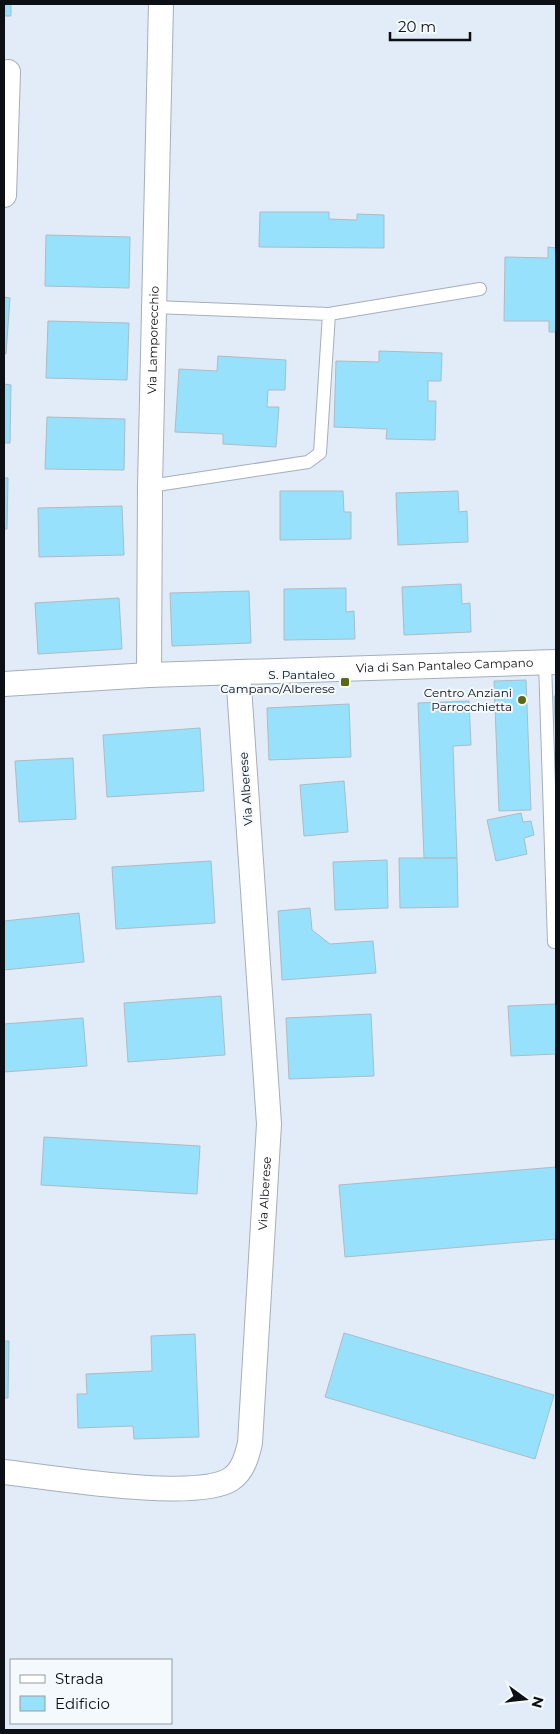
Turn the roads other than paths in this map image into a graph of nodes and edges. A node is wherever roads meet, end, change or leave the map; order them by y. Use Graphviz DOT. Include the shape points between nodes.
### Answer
graph roads {
  1 [pos="161,4"];
  2 [pos="8,72"];
  3 [pos="4,196"];
  4 [pos="480,290"];
  5 [pos="154,307"];
  6 [pos="329,314"];
  7 [pos="150,486"];
  8 [pos="550,662"];
  9 [pos="238,672"];
  10 [pos="149,675"];
  11 [pos="4,684"];
  12 [pos="552,766"];
  13 [pos="554,861"];
  14 [pos="555,942"];
  15 [pos="4,1472"];
  1 -- 5 [label="street, Via Lamporecchio"];
  2 -- 3 [label="street"];
  4 -- 6 [label="lane"];
  5 -- 6 [label="lane"];
  5 -- 7 [label="street, Via Lamporecchio"];
  6 -- 7 [label="lane" via="320,453 308,462"];
  7 -- 10 [label="street, Via Lamporecchio"];
  8 -- 9 [label="street, Via di San Pantaleo Campano"];
  8 -- 12 [label="lane"];
  9 -- 10 [label="street, Via di San Pantaleo Campano"];
  9 -- 15 [label="street, Via Alberese" via="269,1124 250,1443 246,1457 242,1467 229,1481 205,1487 160,1489"];
  10 -- 11 [label="street, Via di San Pantaleo Campano"];
  12 -- 13 [label="lane"];
  13 -- 14 [label="lane"];
}
